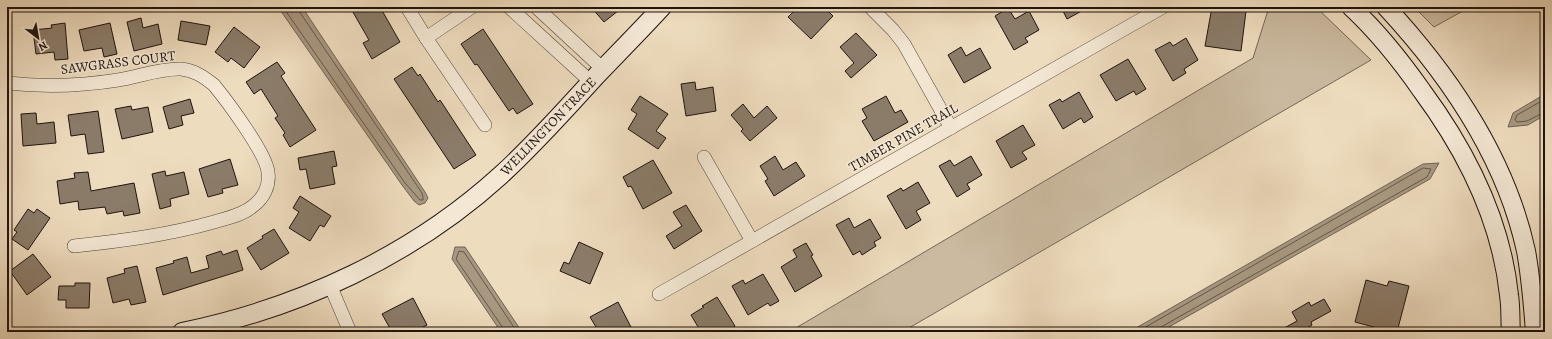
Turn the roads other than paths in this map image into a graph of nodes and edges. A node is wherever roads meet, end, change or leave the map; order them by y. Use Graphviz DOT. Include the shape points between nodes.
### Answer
graph roads {
  1 [pos="407,7"];
  2 [pos="472,7"];
  3 [pos="509,7"];
  4 [pos="536,7"];
  5 [pos="662,7"];
  6 [pos="870,7"];
  7 [pos="1163,7"];
  8 [pos="1351,7"];
  9 [pos="1386,7"];
  10 [pos="426,38"];
  11 [pos="597,75"];
  12 [pos="7,83"];
  13 [pos="485,125"];
  14 [pos="951,128"];
  15 [pos="704,157"];
  16 [pos="752,241"];
  17 [pos="74,246"];
  18 [pos="330,286"];
  19 [pos="658,294"];
  20 [pos="182,332"];
  21 [pos="350,332"];
  22 [pos="1511,332"];
  23 [pos="1535,332"];
  1 -- 10 [label="street"];
  2 -- 10 [label="street"];
  3 -- 11 [label="street"];
  4 -- 11 [label="street"];
  5 -- 11 [label="main road, WELLINGTON TRACE"];
  6 -- 14 [label="street" via="904,44"];
  7 -- 14 [label="street, TIMBER PINE TRAIL"];
  8 -- 22 [label="main road" via="1409,73 1466,158 1486,203 1498,239 1509,296"];
  9 -- 23 [label="main road" via="1451,88 1494,161 1518,220 1526,251"];
  10 -- 13 [label="street"];
  11 -- 18 [label="main road, WELLINGTON TRACE" via="530,148 468,203 424,235"];
  12 -- 17 [label="street, SAWGRASS COURT" via="85,84 166,70 192,71 207,79 216,88 261,153 267,166 266,188 259,201 247,210 224,219 170,233"];
  14 -- 16 [label="street, TIMBER PINE TRAIL"];
  15 -- 16 [label="street"];
  16 -- 19 [label="street, TIMBER PINE TRAIL"];
  18 -- 20 [label="main road, WELLINGTON TRACE" via="248,316"];
  18 -- 21 [label="street"];
}
